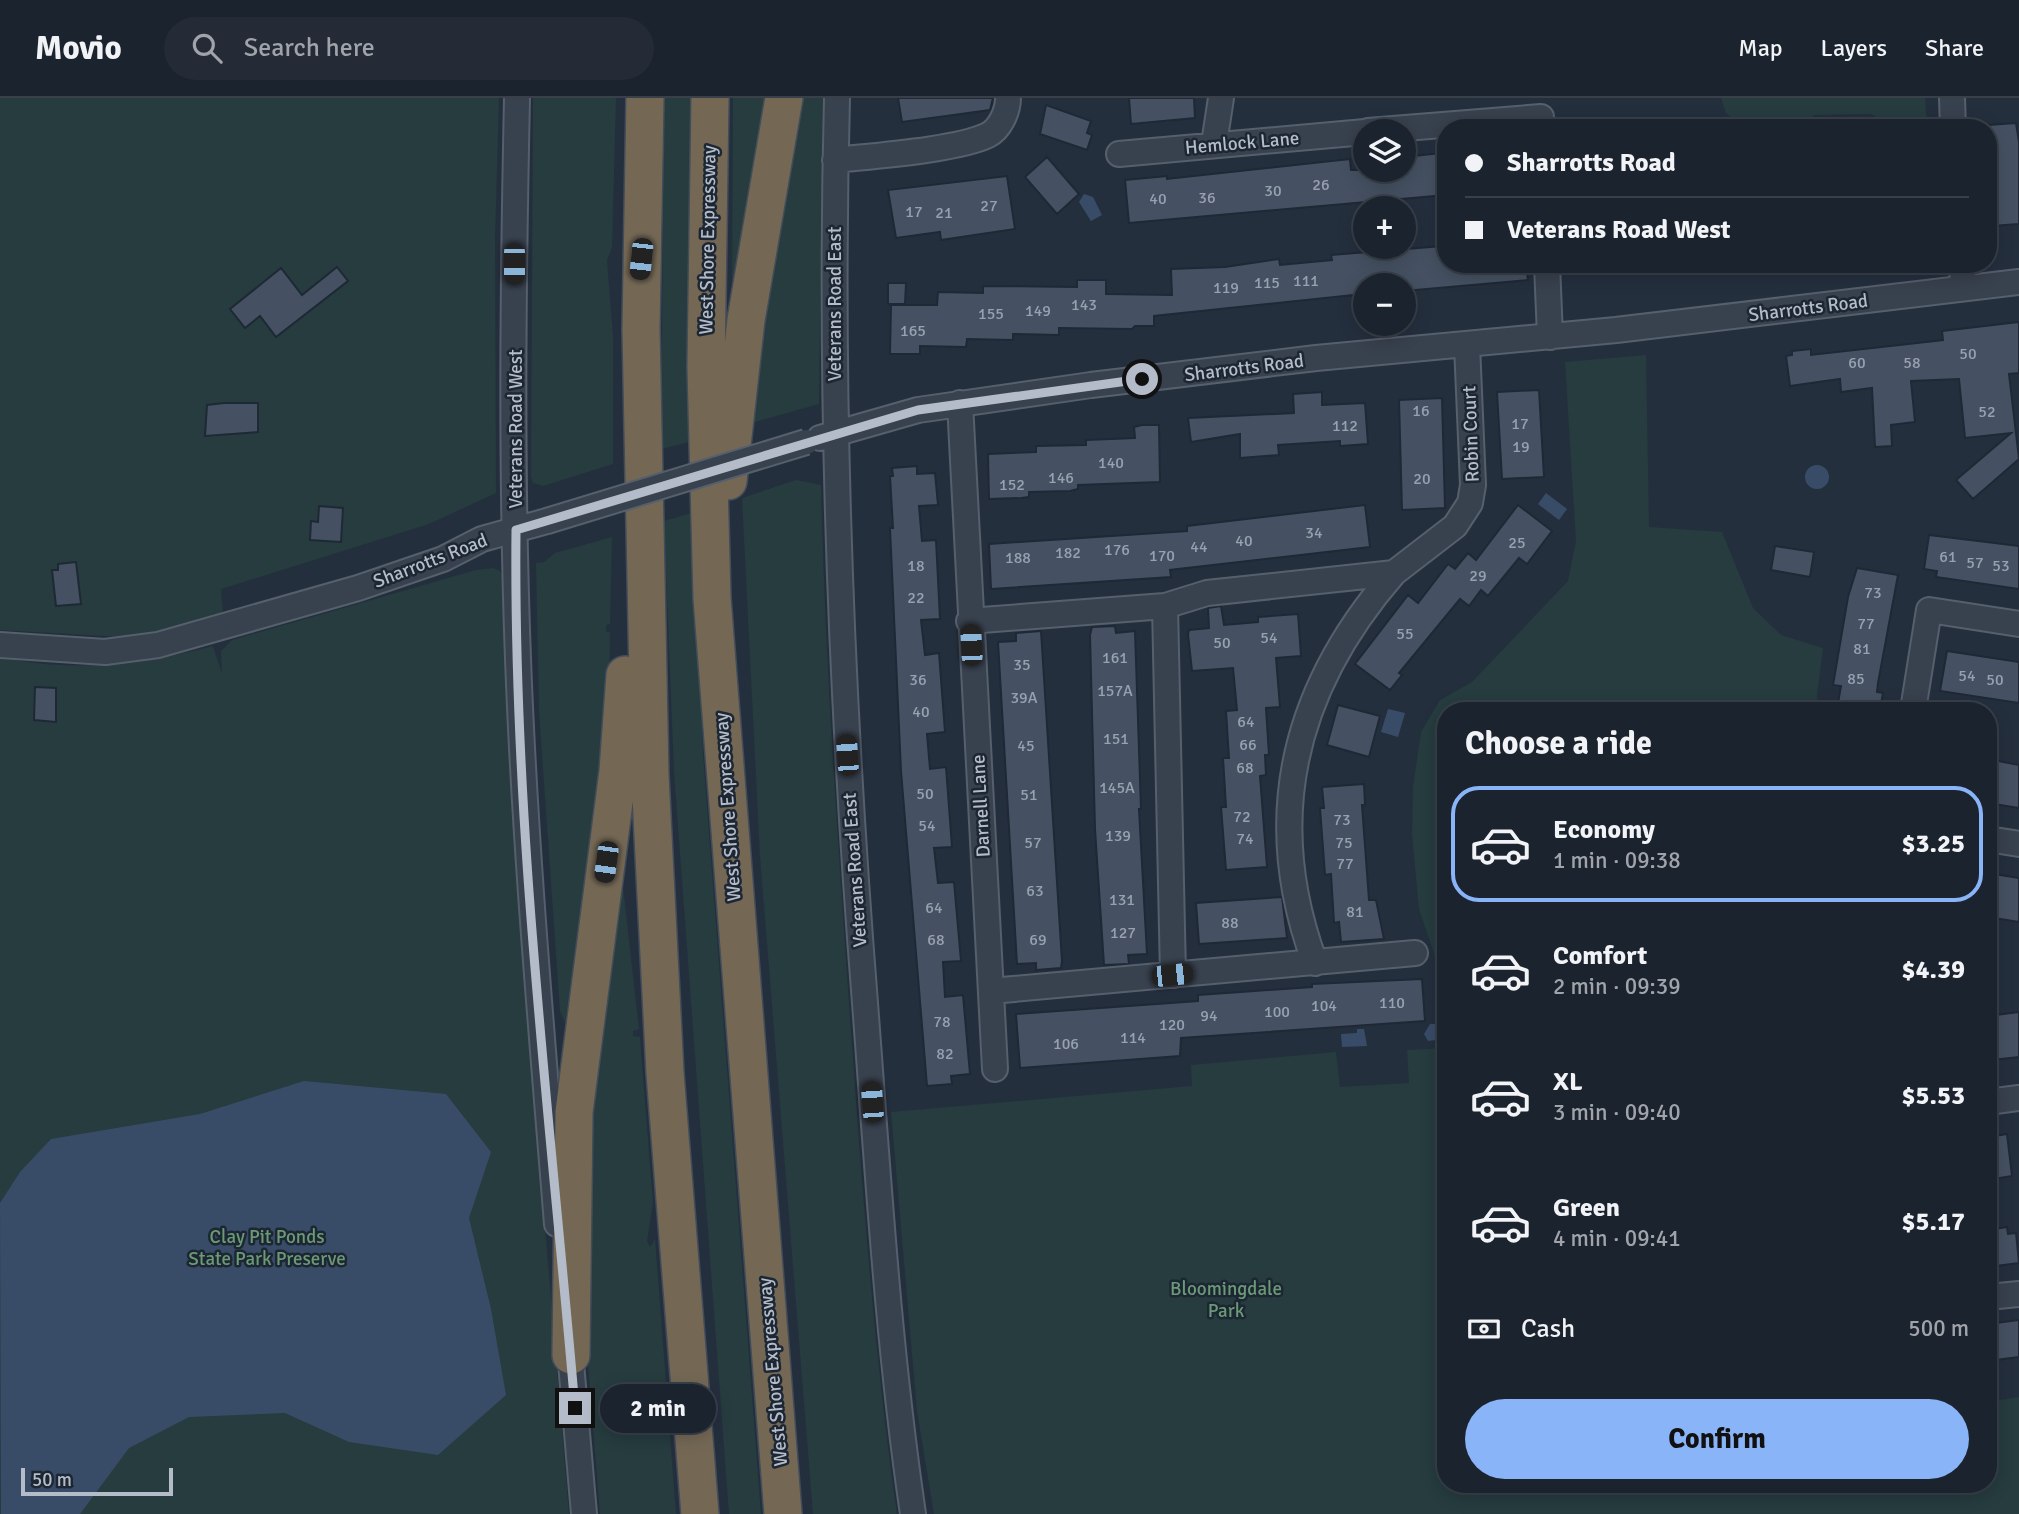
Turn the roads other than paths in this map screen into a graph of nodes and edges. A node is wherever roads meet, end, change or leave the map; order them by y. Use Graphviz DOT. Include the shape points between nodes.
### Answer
graph roads {
  1 [pos="517,98"];
  2 [pos="645,98"];
  3 [pos="709,98"];
  4 [pos="784,98"];
  5 [pos="837,98"];
  6 [pos="1008,98"];
  7 [pos="1221,98"];
  8 [pos="1952,98"];
  9 [pos="1540,114"];
  10 [pos="1489,119"];
  11 [pos="1953,119"];
  12 [pos="1437,124"];
  13 [pos="1416,126"];
  14 [pos="1353,132"];
  15 [pos="1214,144"];
  16 [pos="1119,154"];
  17 [pos="835,160"];
  18 [pos="641,259"];
  19 [pos="1546,273"];
  20 [pos="1962,276"];
  21 [pos="2019,282"];
  22 [pos="1550,337"];
  23 [pos="1467,345"];
  24 [pos="960,403"];
  25 [pos="835,433"];
  26 [pos="516,530"];
  27 [pos="1394,573"];
  28 [pos="1165,606"];
  29 [pos="969,621"];
  30 [pos="2019,624"];
  31 [pos="0,645"];
  32 [pos="1914,702"];
  33 [pos="723,738"];
  34 [pos="1997,840"];
  35 [pos="2019,844"];
  36 [pos="1415,953"];
  37 [pos="1315,963"];
  38 [pos="1172,975"];
  39 [pos="990,991"];
  40 [pos="995,1069"];
  41 [pos="2019,1098"];
  42 [pos="1997,1101"];
  43 [pos="2019,1294"];
  44 [pos="1997,1296"];
  45 [pos="571,1355"];
  46 [pos="584,1514"];
  47 [pos="700,1514"];
  48 [pos="783,1514"];
  49 [pos="913,1514"];
  1 -- 26 [label="street, Veterans Road West"];
  2 -- 18 [label="highway"];
  3 -- 33 [label="highway, West Shore Expressway" via="707,444"];
  4 -- 33 [label="highway" via="750,293 732,439"];
  5 -- 17 [label="street, Veterans Road East"];
  6 -- 17 [label="street" via="1001,122 990,135"];
  7 -- 15 [label="street"];
  8 -- 11 [label="street"];
  9 -- 10 [label="street, Hemlock Lane"];
  12 -- 13 [label="street, Hemlock Lane"];
  14 -- 15 [label="street, Hemlock Lane"];
  15 -- 16 [label="street, Hemlock Lane"];
  17 -- 25 [label="street, Veterans Road East"];
  18 -- 45 [label="highway" via="626,405 622,739 573,1122"];
  18 -- 47 [label="highway" via="645,625 656,924"];
  19 -- 22 [label="street"];
  20 -- 21 [label="street, Sharrotts Road"];
  20 -- 22 [label="street, Sharrotts Road"];
  22 -- 23 [label="street, Sharrotts Road"];
  23 -- 24 [label="street, Sharrotts Road" via="1279,362"];
  23 -- 27 [label="street, Robin Court" via="1470,503 1455,526"];
  24 -- 25 [label="street, Sharrotts Road"];
  24 -- 29 [label="street, Darnell Lane"];
  25 -- 26 [label="street, Sharrotts Road, bridge"];
  25 -- 49 [label="street, Veterans Road East" via="843,694 858,927 889,1324"];
  26 -- 31 [label="street, Sharrotts Road" via="358,588 158,645 105,652"];
  26 -- 45 [label="street, Veterans Road West" via="525,809"];
  27 -- 28 [label="street" via="1207,593"];
  27 -- 37 [label="street, Robin Court" via="1364,607 1323,676 1296,759 1290,849 1295,896"];
  28 -- 29 [label="street"];
  28 -- 38 [label="street"];
  29 -- 39 [label="street, Darnell Lane"];
  30 -- 32 [label="street" via="1930,610"];
  33 -- 48 [label="highway, West Shore Expressway"];
  34 -- 35 [label="street"];
  36 -- 37 [label="street"];
  37 -- 38 [label="street"];
  38 -- 39 [label="street"];
  39 -- 40 [label="street, Darnell Lane"];
  41 -- 42 [label="street"];
  43 -- 44 [label="street"];
  45 -- 46 [label="street, Veterans Road West"];
}
